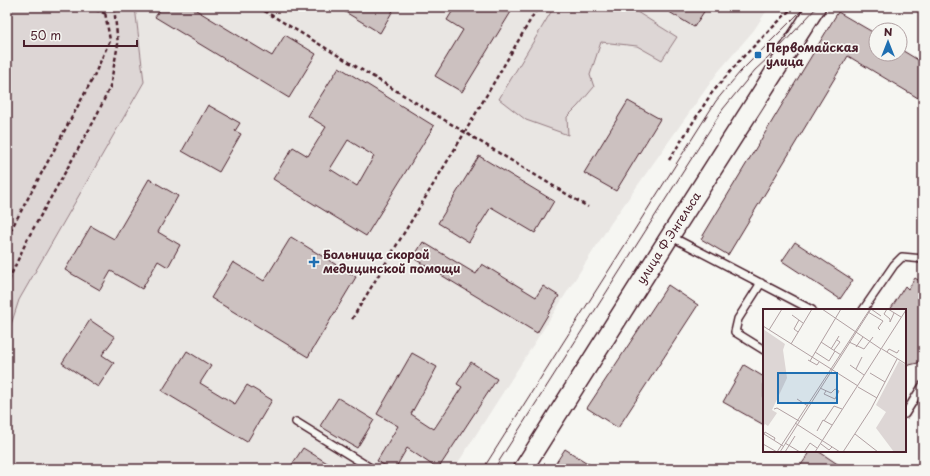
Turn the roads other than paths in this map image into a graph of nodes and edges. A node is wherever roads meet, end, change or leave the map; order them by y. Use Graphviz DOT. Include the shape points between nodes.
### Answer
graph roads {
  1 [pos="816,7"];
  2 [pos="670,236"];
  3 [pos="923,259"];
  4 [pos="761,283"];
  5 [pos="810,309"];
  6 [pos="864,309"];
  7 [pos="763,349"];
  8 [pos="923,385"];
  9 [pos="906,412"];
  10 [pos="296,422"];
  11 [pos="372,469"];
  12 [pos="523,469"];
  1 -- 2 [label="street, улица Ф.Энгельса"];
  2 -- 4 [label="lane"];
  2 -- 12 [label="street, улица Ф.Энгельса"];
  3 -- 6 [label="lane" via="902,257"];
  4 -- 5 [label="lane"];
  4 -- 7 [label="lane" via="738,319 735,332"];
  8 -- 9 [label="lane"];
  10 -- 11 [label="lane"];
}
